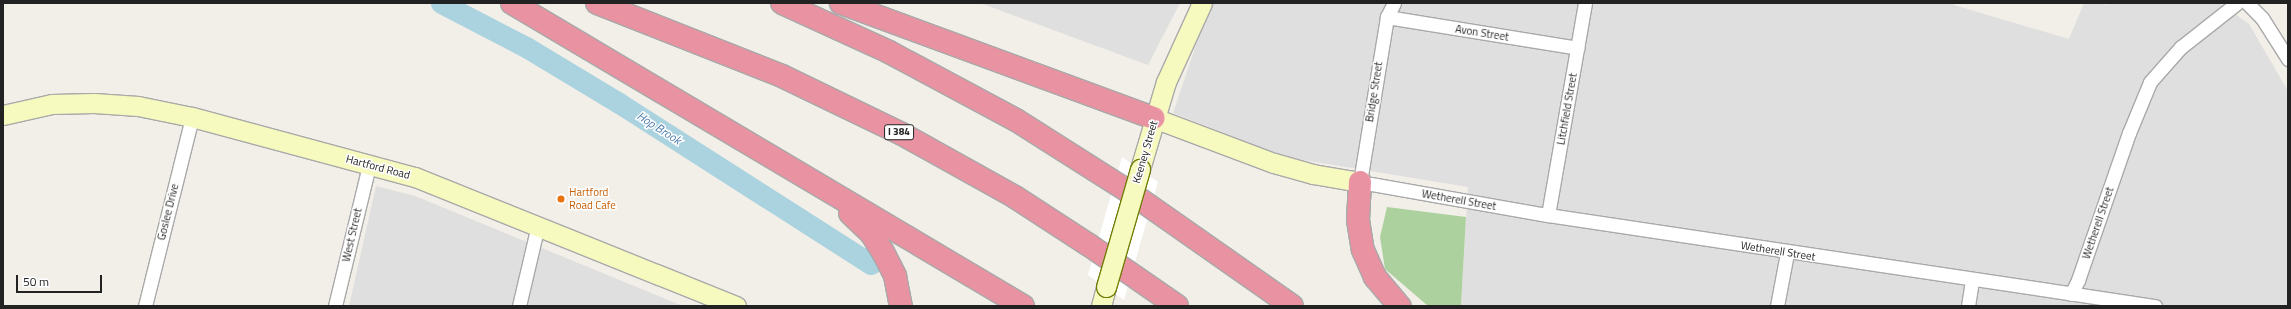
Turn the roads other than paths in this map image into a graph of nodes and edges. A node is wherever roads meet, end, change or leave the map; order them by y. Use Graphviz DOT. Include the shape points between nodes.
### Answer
graph roads {
  1 [pos="512,3"];
  2 [pos="597,3"];
  3 [pos="782,3"];
  4 [pos="841,3"];
  5 [pos="1202,3"];
  6 [pos="1394,3"];
  7 [pos="1585,3"];
  8 [pos="2237,3"];
  9 [pos="2247,3"];
  10 [pos="1387,17"];
  11 [pos="1578,48"];
  12 [pos="2288,59"];
  13 [pos="3,115"];
  14 [pos="192,117"];
  15 [pos="1154,118"];
  16 [pos="369,165"];
  17 [pos="786,165"];
  18 [pos="1360,182"];
  19 [pos="1548,215"];
  20 [pos="538,225"];
  21 [pos="1787,253"];
  22 [pos="1972,280"];
  23 [pos="2071,294"];
  24 [pos="704,300"];
  25 [pos="145,306"];
  26 [pos="335,306"];
  27 [pos="519,306"];
  28 [pos="736,306"];
  29 [pos="901,306"];
  30 [pos="1023,306"];
  31 [pos="1101,306"];
  32 [pos="1177,306"];
  33 [pos="1292,306"];
  34 [pos="1399,306"];
  35 [pos="1777,306"];
  36 [pos="1968,306"];
  37 [pos="2155,306"];
  1 -- 17 [label="highway"];
  2 -- 32 [label="highway, I 384" via="782,76 902,134 1015,197"];
  3 -- 33 [label="highway" via="895,55 1027,127 1134,195"];
  4 -- 15 [label="highway"];
  5 -- 15 [label="main road, Keeney Street" via="1174,61"];
  6 -- 10 [label="street, Bridge Street"];
  7 -- 11 [label="street, Litchfield Street"];
  8 -- 23 [label="street, Wetherell Street" via="2181,47 2150,82"];
  9 -- 12 [label="street" via="2262,18"];
  10 -- 11 [label="street, Avon Street"];
  10 -- 18 [label="street, Bridge Street"];
  11 -- 19 [label="street, Litchfield Street"];
  13 -- 14 [label="main road, Hartford Road" via="52,104 94,103 138,106"];
  14 -- 16 [label="main road, Hartford Road"];
  14 -- 25 [label="street, Goslee Drive"];
  15 -- 18 [label="main road, Wetherell Street" via="1274,163 1313,174"];
  15 -- 31 [label="main road, Keeney Street, bridge"];
  16 -- 20 [label="main road, Hartford Road" via="415,177"];
  16 -- 26 [label="street, West Street"];
  17 -- 29 [label="highway" via="850,213 871,233 893,272"];
  17 -- 30 [label="highway"];
  18 -- 19 [label="street, Wetherell Street"];
  18 -- 34 [label="highway" via="1358,220 1363,250 1375,277"];
  19 -- 21 [label="street, Wetherell Street"];
  20 -- 24 [label="main road, Hartford Road"];
  20 -- 27 [label="street"];
  21 -- 22 [label="street, Wetherell Street"];
  21 -- 35 [label="street"];
  22 -- 23 [label="street, Wetherell Street"];
  22 -- 36 [label="street"];
  23 -- 37 [label="street"];
  24 -- 28 [label="main road, Hartford Road"];
}
